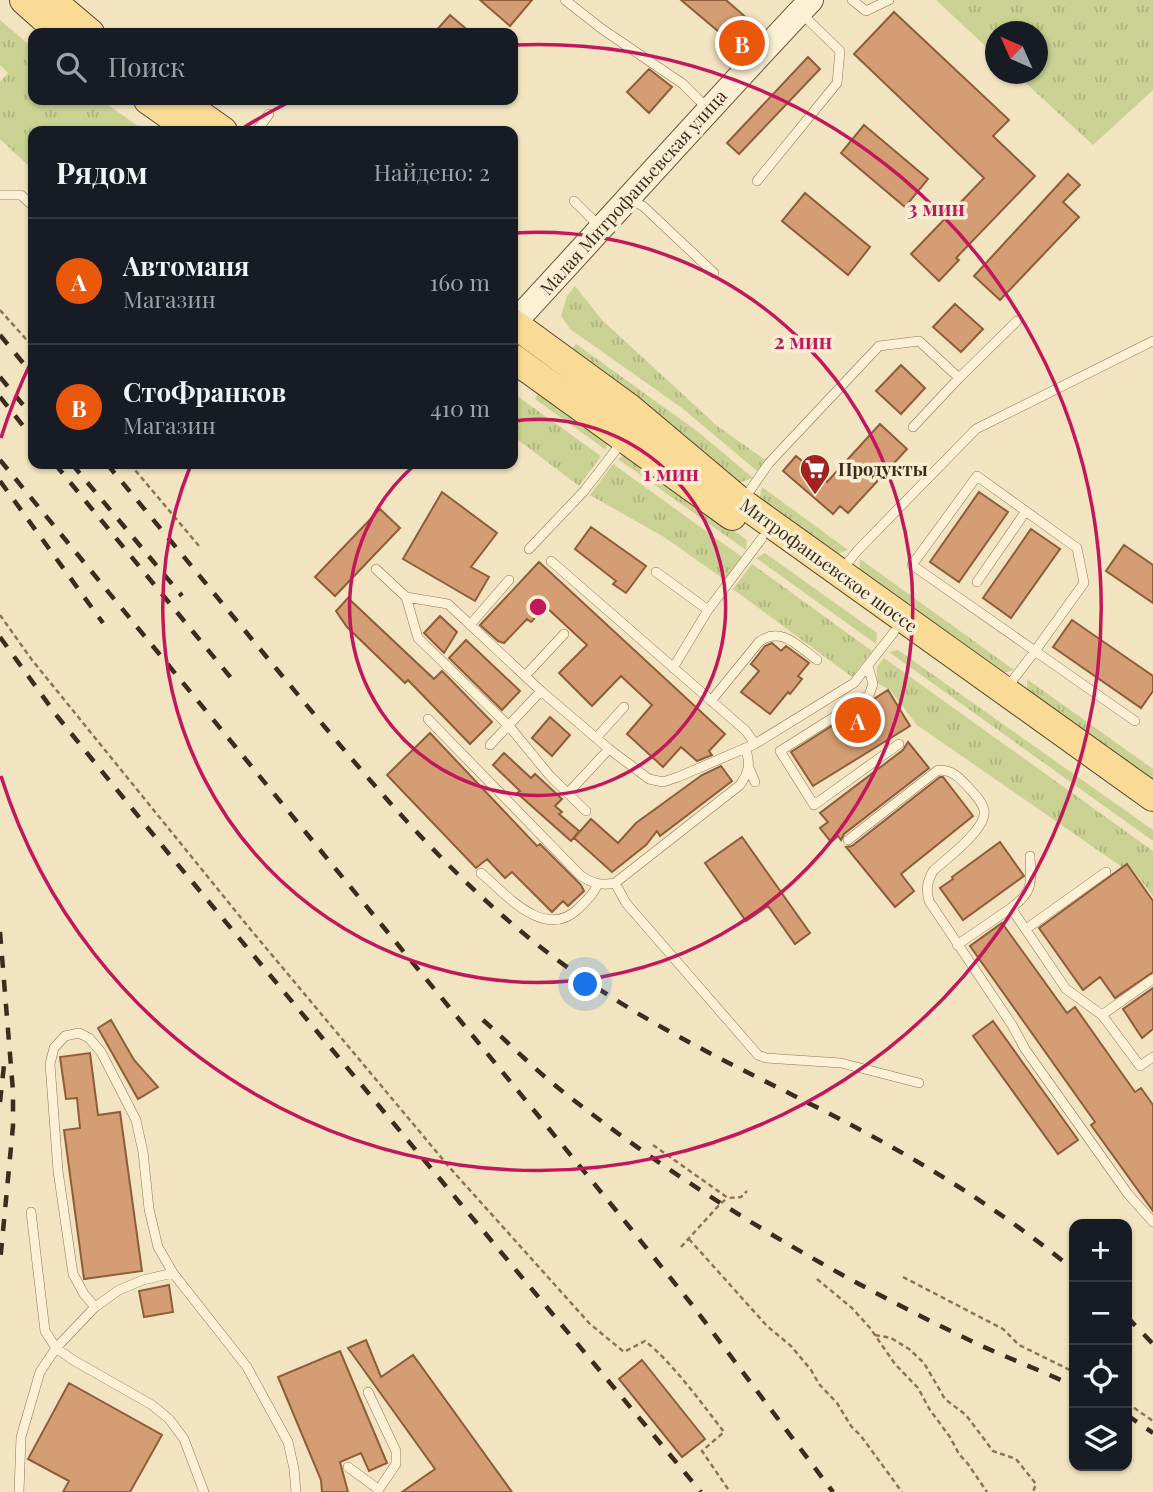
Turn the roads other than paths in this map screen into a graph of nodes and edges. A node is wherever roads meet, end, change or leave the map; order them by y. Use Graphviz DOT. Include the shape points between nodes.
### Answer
graph roads {
  1 [pos="24,0"];
  2 [pos="51,0"];
  3 [pos="565,0"];
  4 [pos="852,0"];
  5 [pos="889,0"];
  6 [pos="806,6"];
  7 [pos="56,28"];
  8 [pos="84,28"];
  9 [pos="155,105"];
  10 [pos="186,105"];
  11 [pos="708,109"];
  12 [pos="269,114"];
  13 [pos="185,126"];
  14 [pos="216,126"];
  15 [pos="261,126"];
  16 [pos="757,181"];
  17 [pos="0,195"];
  18 [pos="629,198"];
  19 [pos="28,201"];
  20 [pos="574,201"];
  21 [pos="602,228"];
  22 [pos="714,273"];
  23 [pos="518,319"];
  24 [pos="1017,321"];
  25 [pos="518,328"];
  26 [pos="1153,341"];
  27 [pos="518,362"];
  28 [pos="959,378"];
  29 [pos="913,427"];
  30 [pos="624,438"];
  31 [pos="741,502"];
  32 [pos="1026,511"];
  33 [pos="762,538"];
  34 [pos="530,549"];
  35 [pos="551,561"];
  36 [pos="376,569"];
  37 [pos="656,572"];
  38 [pos="840,573"];
  39 [pos="509,580"];
  40 [pos="977,582"];
  41 [pos="406,597"];
  42 [pos="708,611"];
  43 [pos="470,625"];
  44 [pos="894,632"];
  45 [pos="564,634"];
  46 [pos="1035,651"];
  47 [pos="817,660"];
  48 [pos="868,666"];
  49 [pos="673,668"];
  50 [pos="525,676"];
  51 [pos="541,691"];
  52 [pos="1005,691"];
  53 [pos="711,701"];
  54 [pos="624,706"];
  55 [pos="428,719"];
  56 [pos="1135,721"];
  57 [pos="509,726"];
  58 [pos="596,738"];
  59 [pos="899,744"];
  60 [pos="490,745"];
  61 [pos="750,746"];
  62 [pos="609,749"];
  63 [pos="749,768"];
  64 [pos="755,782"];
  65 [pos="568,793"];
  66 [pos="1153,797"];
  67 [pos="586,811"];
  68 [pos="1153,817"];
  69 [pos="848,840"];
  70 [pos="1030,856"];
  71 [pos="1106,872"];
  72 [pos="481,873"];
  73 [pos="615,883"];
  74 [pos="598,884"];
  75 [pos="1011,908"];
  76 [pos="1026,929"];
  77 [pos="957,945"];
  78 [pos="1153,979"];
  79 [pos="1102,1015"];
  80 [pos="1153,1057"];
  81 [pos="919,1083"];
  82 [pos="32,1212"];
  83 [pos="1153,1222"];
  84 [pos="173,1273"];
  85 [pos="95,1307"];
  86 [pos="56,1348"];
  87 [pos="368,1392"];
  88 [pos="348,1467"];
  89 [pos="377,1491"];
  90 [pos="19,1492"];
  91 [pos="204,1492"];
  92 [pos="296,1492"];
  1 -- 7 [label="main road"];
  2 -- 8 [label="main road"];
  3 -- 11 [label="lane" via="683,84"];
  4 -- 5 [label="lane" via="866,11"];
  6 -- 11 [label="street, Малая Митрофаньевская улица"];
  6 -- 16 [label="lane" via="840,51 837,83"];
  9 -- 13 [label="main road"];
  10 -- 14 [label="main road"];
  11 -- 18 [label="street, Малая Митрофаньевская улица"];
  12 -- 15 [label="lane"];
  17 -- 19 [label="lane" via="21,195"];
  18 -- 21 [label="street, Малая Митрофаньевская улица"];
  18 -- 22 [label="lane"];
  20 -- 21 [label="lane"];
  21 -- 23 [label="street, Малая Митрофаньевская улица"];
  24 -- 28 [label="lane"];
  25 -- 31 [label="main road, Митрофаньевское шоссе" via="628,407"];
  26 -- 38 [label="lane" via="976,429"];
  27 -- 30 [label="main road, Митрофаньевское шоссе"];
  28 -- 29 [label="lane"];
  28 -- 31 [label="lane" via="919,341 879,346 769,463"];
  30 -- 33 [label="main road, Митрофаньевское шоссе"];
  30 -- 34 [label="lane" via="584,491"];
  31 -- 38 [label="main road, Митрофаньевское шоссе"];
  32 -- 40 [label="lane"];
  32 -- 46 [label="lane" via="1077,548 1084,583"];
  32 -- 46 [label="lane" via="977,476 912,565"];
  33 -- 42 [label="lane"];
  33 -- 44 [label="main road, Митрофаньевское шоссе"];
  35 -- 49 [label="lane"];
  36 -- 41 [label="lane"];
  37 -- 42 [label="lane"];
  38 -- 52 [label="main road, Митрофаньевское шоссе"];
  39 -- 43 [label="lane"];
  41 -- 43 [label="lane" via="448,604"];
  41 -- 57 [label="lane" via="418,638"];
  42 -- 49 [label="lane"];
  43 -- 50 [label="lane"];
  44 -- 48 [label="lane"];
  44 -- 68 [label="main road, Митрофаньевское шоссе"];
  45 -- 50 [label="lane"];
  46 -- 52 [label="lane"];
  46 -- 56 [label="lane"];
  47 -- 53 [label="lane" via="785,637 767,636"];
  48 -- 59 [label="lane" via="873,684 869,695 780,751 814,804"];
  48 -- 61 [label="lane" via="855,683"];
  49 -- 53 [label="lane"];
  50 -- 51 [label="lane"];
  51 -- 57 [label="lane"];
  51 -- 58 [label="lane"];
  52 -- 66 [label="main road, Митрофаньевское шоссе"];
  53 -- 61 [label="lane" via="746,731"];
  54 -- 58 [label="lane"];
  55 -- 74 [label="lane" via="580,875"];
  57 -- 60 [label="lane"];
  57 -- 65 [label="lane"];
  58 -- 62 [label="lane"];
  61 -- 62 [label="lane" via="663,782 649,779"];
  61 -- 63 [label="lane"];
  62 -- 65 [label="lane"];
  63 -- 64 [label="lane"];
  63 -- 73 [label="lane" via="740,785"];
  65 -- 67 [label="lane"];
  69 -- 77 [label="lane" via="938,770 956,774 979,799 985,819 933,871 926,890"];
  70 -- 75 [label="lane" via="1029,891"];
  71 -- 76 [label="lane"];
  72 -- 74 [label="lane" via="542,920 564,919 574,913"];
  73 -- 74 [label="lane"];
  73 -- 81 [label="lane" via="626,903 758,1055 841,1063"];
  75 -- 76 [label="lane"];
  75 -- 77 [label="lane"];
  76 -- 79 [label="lane" via="1066,989"];
  77 -- 83 [label="lane" via="1025,1049"];
  78 -- 79 [label="lane"];
  79 -- 80 [label="lane" via="1140,1066"];
  82 -- 86 [label="lane" via="45,1331"];
  84 -- 85 [label="lane" via="119,1290"];
  84 -- 85 [label="lane" via="158,1247 136,1119 95,1045 79,1033 65,1036 54,1048 50,1064 58,1171 73,1275"];
  84 -- 92 [label="lane" via="247,1367 288,1443"];
  85 -- 86 [label="lane"];
  86 -- 90 [label="lane" via="40,1372 21,1437"];
  86 -- 91 [label="lane" via="169,1419 184,1439"];
  87 -- 89 [label="lane" via="396,1451 396,1464"];
  88 -- 89 [label="lane"];
}
